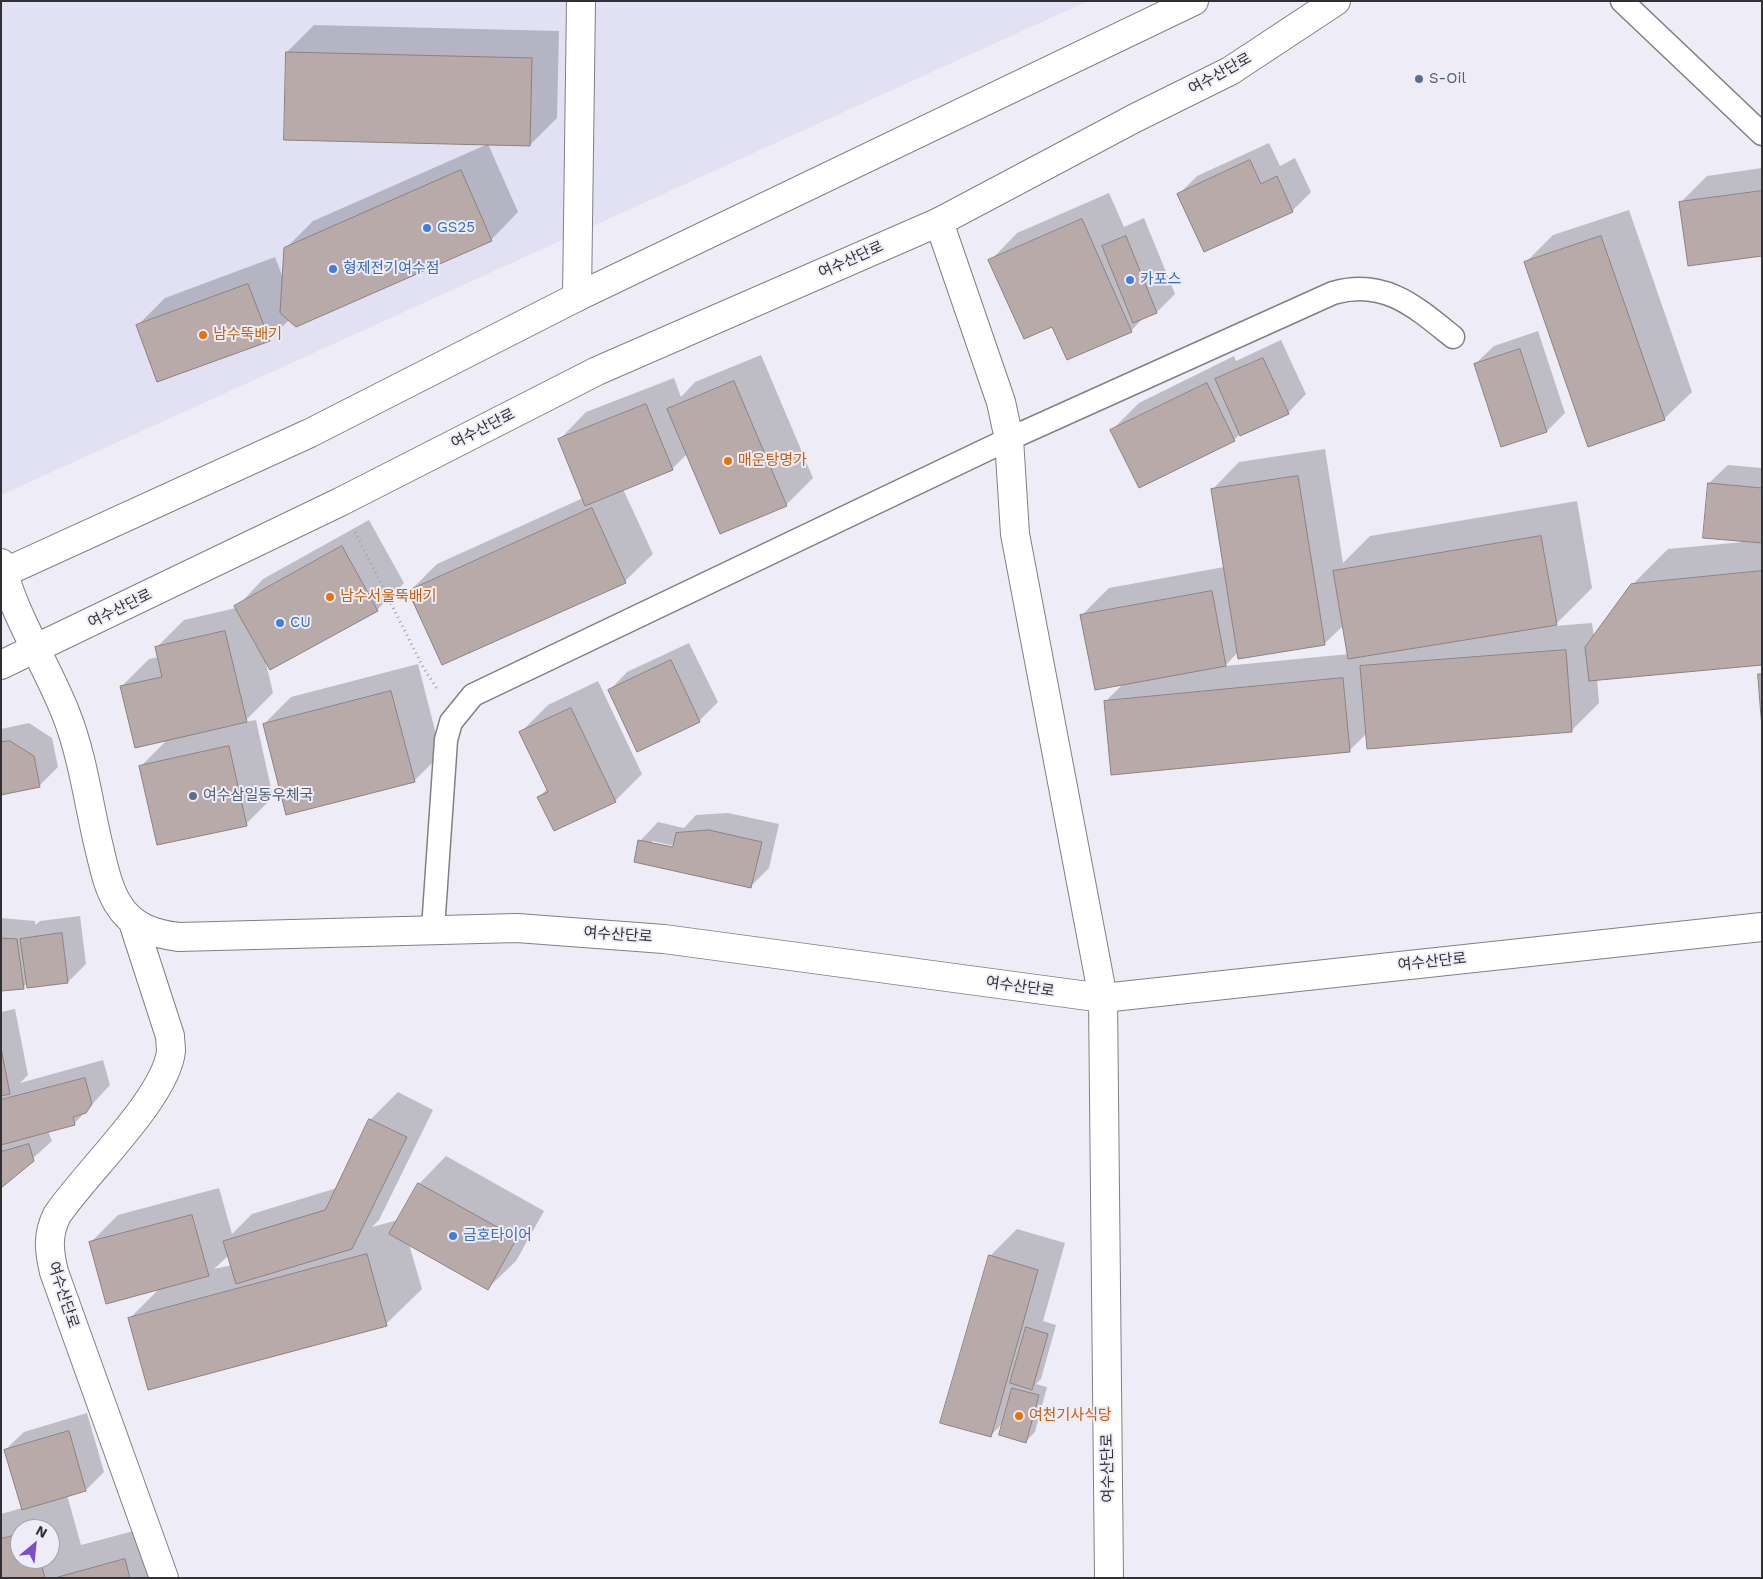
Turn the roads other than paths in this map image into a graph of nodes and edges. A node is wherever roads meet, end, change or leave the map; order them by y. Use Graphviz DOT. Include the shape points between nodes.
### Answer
graph roads {
  1 [pos="581,1"];
  2 [pos="1194,1"];
  3 [pos="1336,1"];
  4 [pos="1622,1"];
  5 [pos="1762,134"];
  6 [pos="939,222"];
  7 [pos="577,296"];
  8 [pos="1453,337"];
  9 [pos="1009,439"];
  10 [pos="2,570"];
  11 [pos="34,650"];
  12 [pos="1,665"];
  13 [pos="133,922"];
  14 [pos="1762,926"];
  15 [pos="433,929"];
  16 [pos="1102,998"];
  17 [pos="164,1578"];
  18 [pos="1109,1578"];
  1 -- 7 [label="street"];
  2 -- 7 [label="street, 여수산단로"];
  3 -- 6 [label="street, 여수산단로" via="1230,71"];
  4 -- 5 [label="lane"];
  6 -- 9 [label="street, 여수산단로" via="1001,402"];
  6 -- 11 [label="street, 여수산단로" via="597,371 340,502"];
  7 -- 10 [label="street, 여수산단로" via="310,433"];
  8 -- 9 [label="lane" via="1399,298 1368,288 1349,288"];
  9 -- 15 [label="lane" via="473,695 451,722 446,740"];
  9 -- 16 [label="street, 여수산단로" via="1015,534"];
  10 -- 11 [label="street, 여수산단로"];
  11 -- 12 [label="street, 여수산단로"];
  11 -- 13 [label="street, 여수산단로" via="66,713 107,879 118,904"];
  13 -- 15 [label="street, 여수산단로" via="156,934 179,937"];
  13 -- 17 [label="street, 여수산단로" via="170,1036 170,1051 158,1085 144,1106 57,1215 51,1228 49,1252"];
  14 -- 16 [label="street, 여수산단로"];
  15 -- 16 [label="street, 여수산단로" via="517,928 664,939"];
  16 -- 18 [label="street, 여수산단로"];
}
